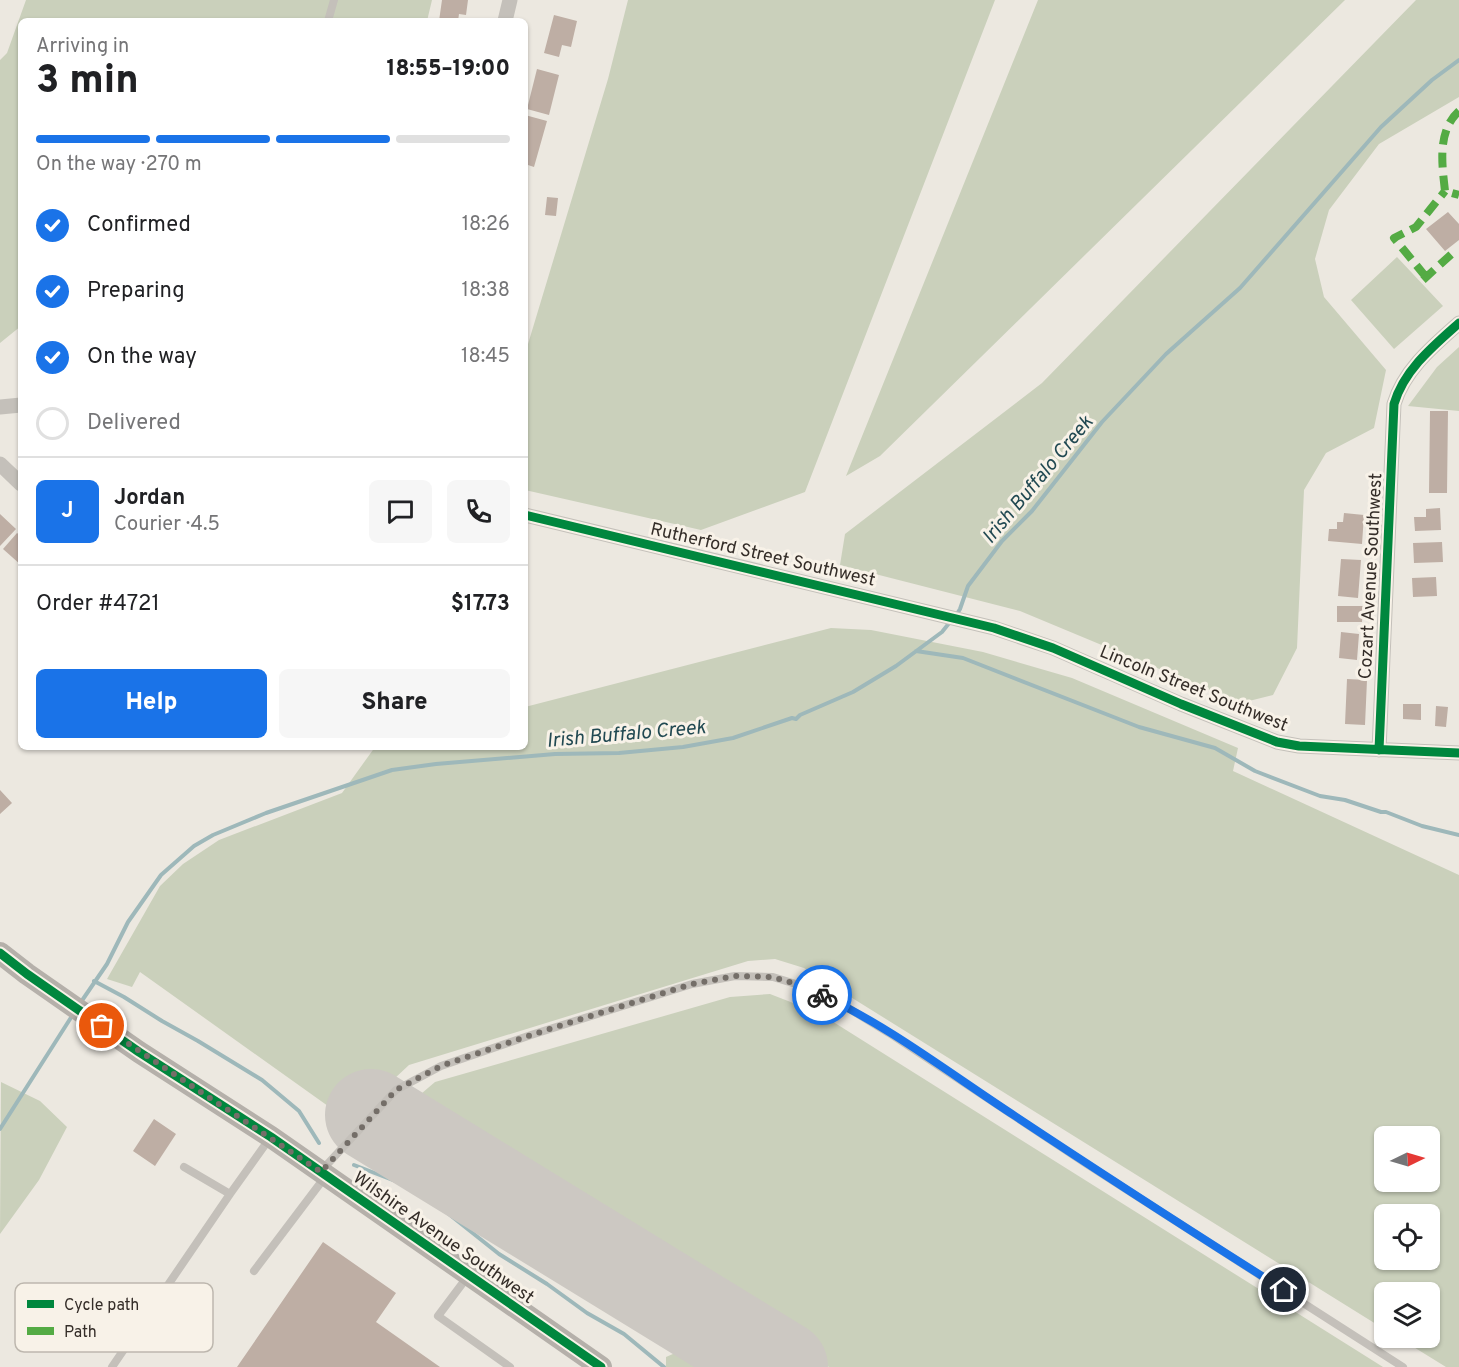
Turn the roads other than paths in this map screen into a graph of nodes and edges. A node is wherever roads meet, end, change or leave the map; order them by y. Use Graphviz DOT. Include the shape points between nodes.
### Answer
graph roads {
  1 [pos="334,0"];
  2 [pos="510,0"];
  3 [pos="329,18"];
  4 [pos="506,18"];
  5 [pos="1459,323"];
  6 [pos="18,405"];
  7 [pos="0,407"];
  8 [pos="0,464"];
  9 [pos="18,481"];
  10 [pos="528,516"];
  11 [pos="994,628"];
  12 [pos="1379,750"];
  13 [pos="1459,753"];
  14 [pos="0,953"];
  15 [pos="271,1137"];
  16 [pos="184,1167"];
  17 [pos="323,1174"];
  18 [pos="230,1194"];
  19 [pos="254,1272"];
  20 [pos="469,1275"];
  21 [pos="169,1283"];
  22 [pos="122,1352"];
  23 [pos="112,1367"];
  24 [pos="510,1367"];
  25 [pos="601,1367"];
  26 [pos="1403,1367"];
  1 -- 3 [label="lane"];
  2 -- 4 [label="street"];
  5 -- 12 [label="street, Cozart Avenue Southwest" via="1410,373 1395,404"];
  6 -- 7 [label="street"];
  8 -- 9 [label="street"];
  10 -- 11 [label="street, Rutherford Street Southwest"];
  11 -- 12 [label="street, Lincoln Street Southwest" via="1053,648 1277,741 1299,746"];
  12 -- 13 [label="street, Lincoln Street Southwest"];
  14 -- 15 [label="street, Wilshire Avenue Southwest" via="121,1039"];
  15 -- 17 [label="street, Wilshire Avenue Southwest"];
  15 -- 18 [label="lane"];
  16 -- 18 [label="lane"];
  17 -- 19 [label="lane"];
  17 -- 20 [label="street, Wilshire Avenue Southwest"];
  17 -- 26 [label="lane" via="396,1090 441,1066 692,984 735,976 773,977 843,1005 889,1033"];
  18 -- 21 [label="lane"];
  20 -- 24 [label="lane" via="438,1316"];
  20 -- 25 [label="street, Wilshire Avenue Southwest"];
  22 -- 23 [label="lane"];
}
